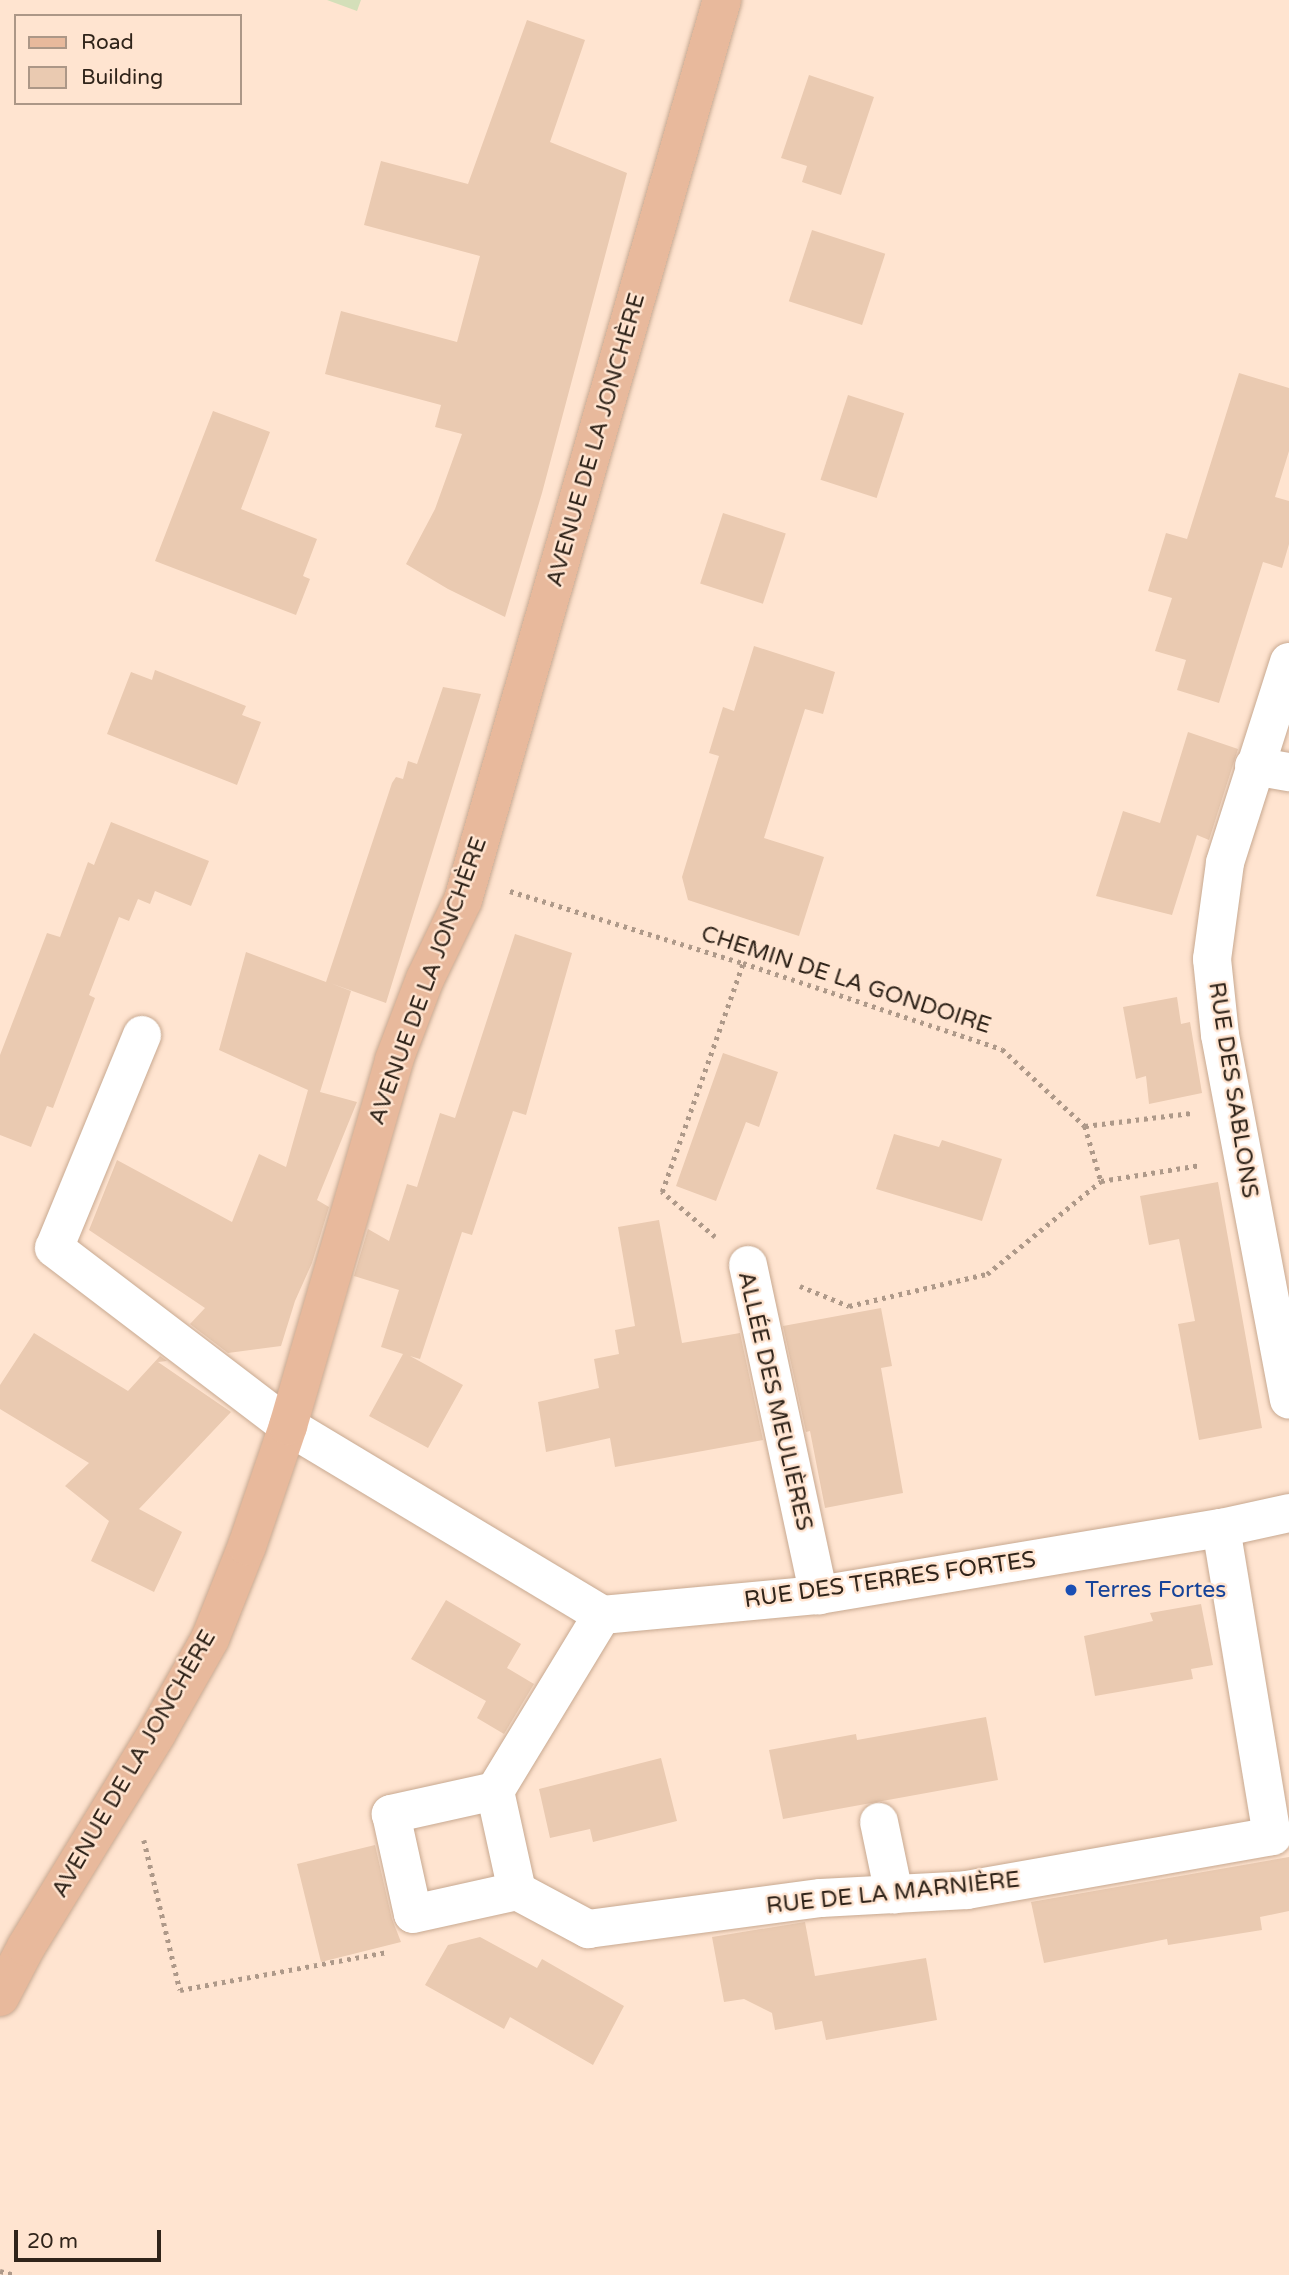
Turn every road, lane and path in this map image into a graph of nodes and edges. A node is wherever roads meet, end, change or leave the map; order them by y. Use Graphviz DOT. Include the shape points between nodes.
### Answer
graph roads {
  1 [pos="722,0"];
  2 [pos="1289,662"];
  3 [pos="1271,769"];
  4 [pos="469,879"];
  5 [pos="743,963"];
  6 [pos="142,1035"];
  7 [pos="1234,1108"];
  8 [pos="1085,1126"];
  9 [pos="1243,1158"];
  10 [pos="1101,1181"];
  11 [pos="748,1265"];
  12 [pos="1289,1400"];
  13 [pos="288,1426"];
  14 [pos="1289,1513"];
  15 [pos="1221,1528"];
  16 [pos="819,1595"];
  17 [pos="602,1615"];
  18 [pos="129,1779"];
  19 [pos="495,1791"];
  20 [pos="879,1822"];
  21 [pos="517,1891"];
  22 [pos="894,1894"];
  23 [pos="413,1914"];
  24 [pos="0,1997"];
  25 [pos="0,2271"];
  26 [pos="15,2275"];
  1 -- 4 [label="main road, AVENUE DE LA JONCHÈRE"];
  2 -- 3 [label="street, RUE DES SABLONS"];
  3 -- 7 [label="street, RUE DES SABLONS" via="1225,863 1212,959"];
  4 -- 5 [label="path, CHEMIN DE LA GONDOIRE"];
  4 -- 13 [label="main road, AVENUE DE LA JONCHÈRE" via="394,1060"];
  5 -- 8 [label="path, CHEMIN DE LA GONDOIRE" via="1002,1049"];
  5 -- 11 [label="path, ALLÉE DES MEULIÈRES" via="662,1192"];
  6 -- 13 [label="street" via="54,1248"];
  7 -- 8 [label="path"];
  7 -- 9 [label="street, RUE DES SABLONS"];
  8 -- 10 [label="path"];
  9 -- 10 [label="path"];
  9 -- 12 [label="street, RUE DES SABLONS"];
  10 -- 11 [label="path" via="987,1273 849,1306"];
  11 -- 16 [label="street, ALLÉE DES MEULIÈRES"];
  13 -- 17 [label="street"];
  13 -- 18 [label="main road, AVENUE DE LA JONCHÈRE" via="209,1639"];
  14 -- 15 [label="street, RUE DES TERRES FORTES"];
  15 -- 16 [label="street, RUE DES TERRES FORTES"];
  15 -- 22 [label="street, RUE DE LA MARNIÈRE" via="1272,1836 967,1890"];
  16 -- 17 [label="street, RUE DES TERRES FORTES"];
  17 -- 19 [label="street"];
  18 -- 23 [label="path" via="180,1990 405,1949"];
  18 -- 24 [label="main road, AVENUE DE LA JONCHÈRE"];
  19 -- 21 [label="street"];
  19 -- 23 [label="street" via="391,1814"];
  20 -- 22 [label="street"];
  21 -- 22 [label="street, RUE DE LA MARNIÈRE" via="588,1928 821,1898"];
  21 -- 23 [label="street"];
  25 -- 26 [label="path"];
}
